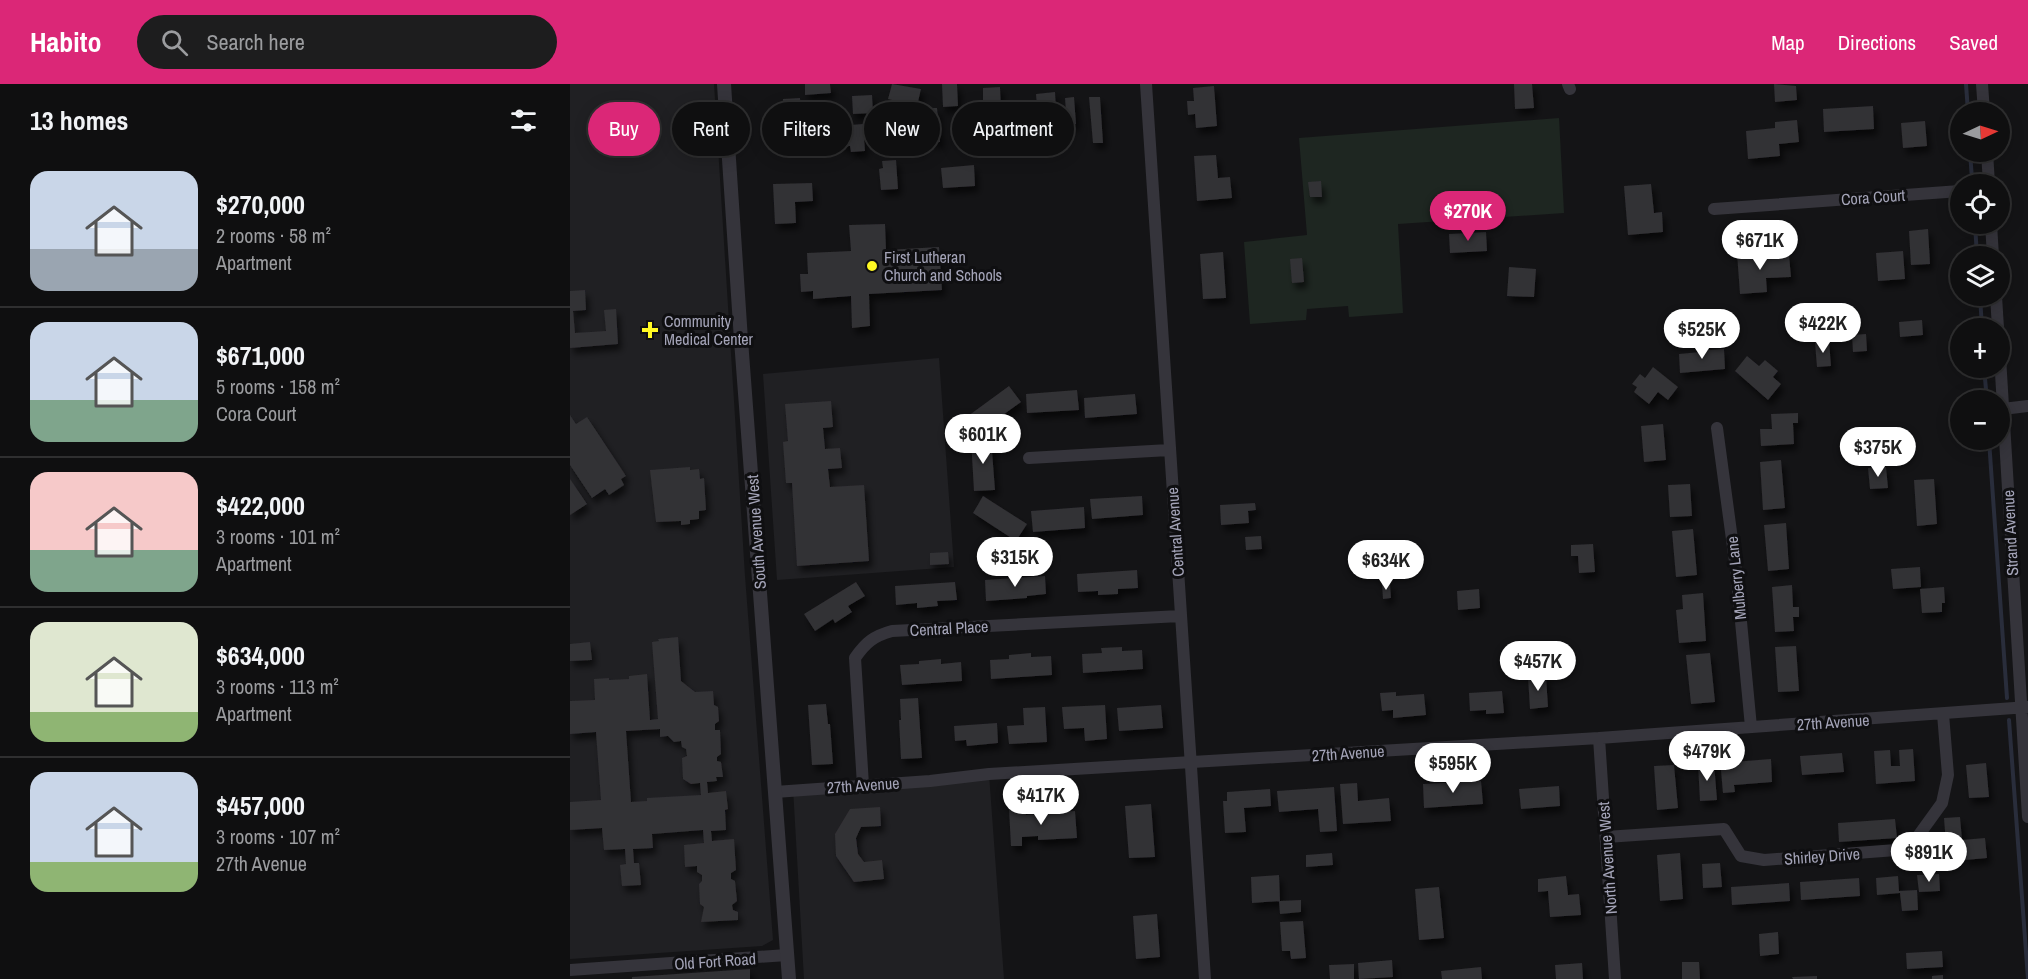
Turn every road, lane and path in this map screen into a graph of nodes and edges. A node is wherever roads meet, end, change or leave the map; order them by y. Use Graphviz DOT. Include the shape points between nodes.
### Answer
graph roads {
  1 [pos="724,84"];
  2 [pos="1146,84"];
  3 [pos="1982,84"];
  4 [pos="1983,102"];
  5 [pos="1950,192"];
  6 [pos="1714,209"];
  7 [pos="2028,406"];
  8 [pos="2010,408"];
  9 [pos="1717,429"];
  10 [pos="1169,450"];
  11 [pos="2006,450"];
  12 [pos="1029,458"];
  13 [pos="1180,616"];
  14 [pos="2024,708"];
  15 [pos="1943,714"];
  16 [pos="1751,727"];
  17 [pos="1599,738"];
  18 [pos="1190,763"];
  19 [pos="863,785"];
  20 [pos="775,792"];
  21 [pos="2028,817"];
  22 [pos="1606,837"];
  23 [pos="787,955"];
  24 [pos="570,970"];
  25 [pos="789,979"];
  26 [pos="1205,979"];
  27 [pos="1615,979"];
  1 -- 20 [label="street, South Avenue West"];
  2 -- 10 [label="street, Central Avenue"];
  3 -- 4 [label="street"];
  5 -- 6 [label="street, Cora Court"];
  7 -- 8 [label="street"];
  9 -- 16 [label="street, Mulberry Lane" via="1736,569"];
  10 -- 12 [label="street"];
  10 -- 13 [label="street, Central Avenue"];
  11 -- 14 [label="street, Strand Avenue"];
  13 -- 18 [label="street, Central Avenue"];
  13 -- 19 [label="street, Central Place" via="892,631 874,636 855,658"];
  14 -- 15 [label="street, 27th Avenue"];
  14 -- 21 [label="street, Strand Avenue"];
  15 -- 16 [label="street, 27th Avenue"];
  15 -- 22 [label="street, Shirley Drive" via="1948,775 1942,803 1916,839 1896,850 1764,860 1740,856 1724,829"];
  16 -- 17 [label="street, 27th Avenue"];
  17 -- 18 [label="street, 27th Avenue"];
  17 -- 22 [label="street, North Avenue West"];
  18 -- 19 [label="street, 27th Avenue"];
  18 -- 26 [label="street, Central Avenue"];
  19 -- 20 [label="street, 27th Avenue"];
  20 -- 23 [label="street, South Avenue West"];
  22 -- 27 [label="street, North Avenue West"];
  23 -- 24 [label="street, Old Fort Road"];
  23 -- 25 [label="street, South Avenue West"];
}
